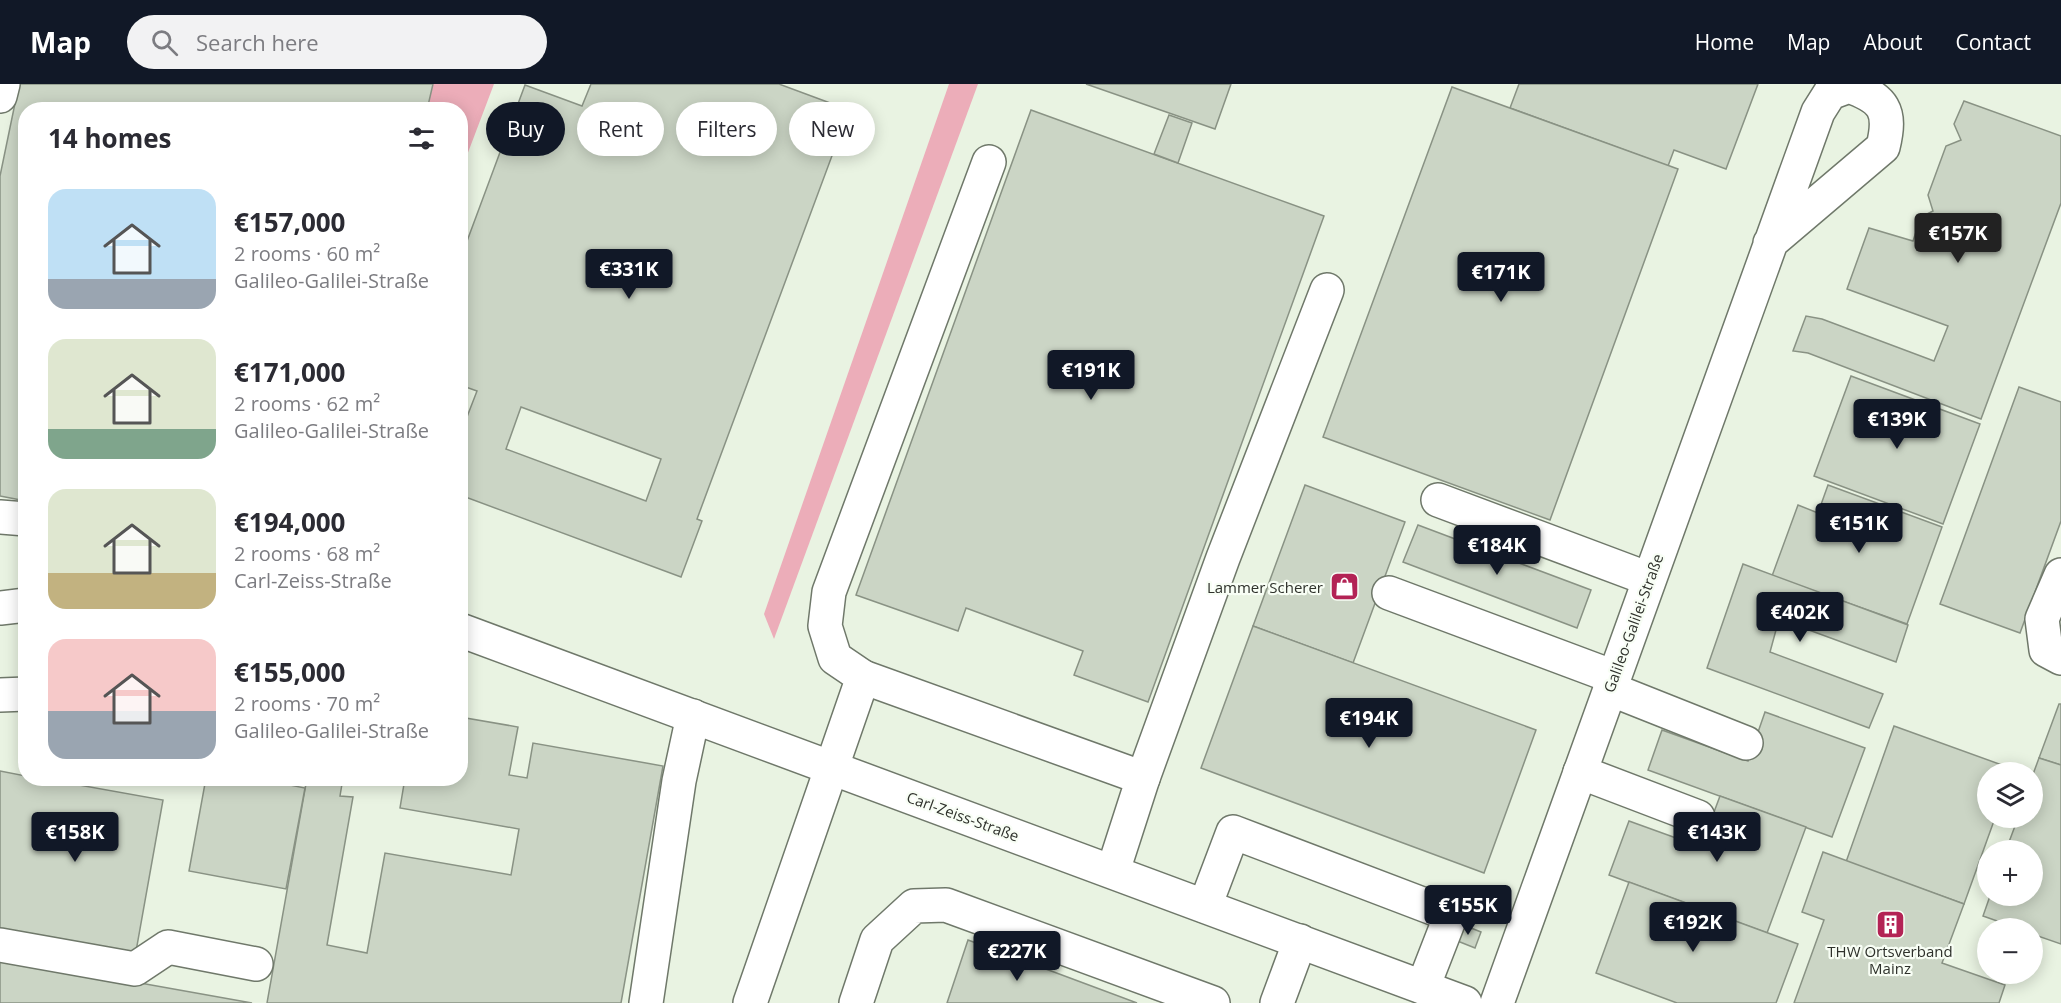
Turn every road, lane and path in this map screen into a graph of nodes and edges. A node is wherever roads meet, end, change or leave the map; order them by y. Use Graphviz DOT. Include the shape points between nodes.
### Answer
graph roads {
  1 [pos="3,84"];
  2 [pos="1834,87"];
  3 [pos="1886,93"];
  4 [pos="0,96"];
  5 [pos="989,162"];
  6 [pos="1770,243"];
  7 [pos="1327,290"];
  8 [pos="1438,500"];
  9 [pos="0,517"];
  10 [pos="18,518"];
  11 [pos="2061,575"];
  12 [pos="1649,579"];
  13 [pos="1389,593"];
  14 [pos="18,606"];
  15 [pos="0,608"];
  16 [pos="468,633"];
  17 [pos="2061,658"];
  18 [pos="863,677"];
  19 [pos="1612,683"];
  20 [pos="18,694"];
  21 [pos="0,695"];
  22 [pos="693,716"];
  23 [pos="1746,743"];
  24 [pos="830,767"];
  25 [pos="1580,772"];
  26 [pos="1143,778"];
  27 [pos="1698,817"];
  28 [pos="1113,871"];
  29 [pos="1205,906"];
  30 [pos="1300,941"];
  31 [pos="0,945"];
  32 [pos="256,964"];
  33 [pos="1423,987"];
  34 [pos="646,1003"];
  35 [pos="750,1003"];
  36 [pos="856,1003"];
  37 [pos="1213,1003"];
  38 [pos="1277,1003"];
  39 [pos="1465,1003"];
  40 [pos="1497,1003"];
  1 -- 4 [label="street"];
  2 -- 3 [label="street, Galileo-Galilei-Straße"];
  2 -- 6 [label="street, Galileo-Galilei-Straße" via="1818,112"];
  3 -- 6 [label="street, Galileo-Galilei-Straße" via="1887,130 1883,147"];
  5 -- 18 [label="street" via="830,592 825,626 836,658"];
  6 -- 12 [label="street, Galileo-Galilei-Straße"];
  7 -- 26 [label="street"];
  8 -- 12 [label="street"];
  9 -- 10 [label="street"];
  11 -- 17 [label="street" via="2042,619 2046,650"];
  12 -- 19 [label="street, Galileo-Galilei-Straße"];
  13 -- 19 [label="street"];
  14 -- 15 [label="street"];
  16 -- 22 [label="street, Carl-Zeiss-Straße"];
  18 -- 24 [label="street"];
  18 -- 26 [label="street"];
  19 -- 23 [label="street"];
  19 -- 25 [label="street, Galileo-Galilei-Straße"];
  20 -- 21 [label="street"];
  22 -- 24 [label="street, Carl-Zeiss-Straße"];
  22 -- 34 [label="street" via="679,782"];
  24 -- 28 [label="street, Carl-Zeiss-Straße"];
  24 -- 35 [label="street"];
  25 -- 27 [label="street"];
  25 -- 40 [label="street, Galileo-Galilei-Straße"];
  26 -- 28 [label="street"];
  28 -- 29 [label="street, Carl-Zeiss-Straße"];
  29 -- 30 [label="street, Carl-Zeiss-Straße"];
  29 -- 33 [label="street" via="1233,832 1451,915"];
  30 -- 33 [label="street, Carl-Zeiss-Straße"];
  30 -- 38 [label="street"];
  31 -- 32 [label="street" via="135,969 168,947"];
  33 -- 39 [label="street, Carl-Zeiss-Straße"];
  36 -- 37 [label="street" via="877,940 915,906 946,905"];
}
